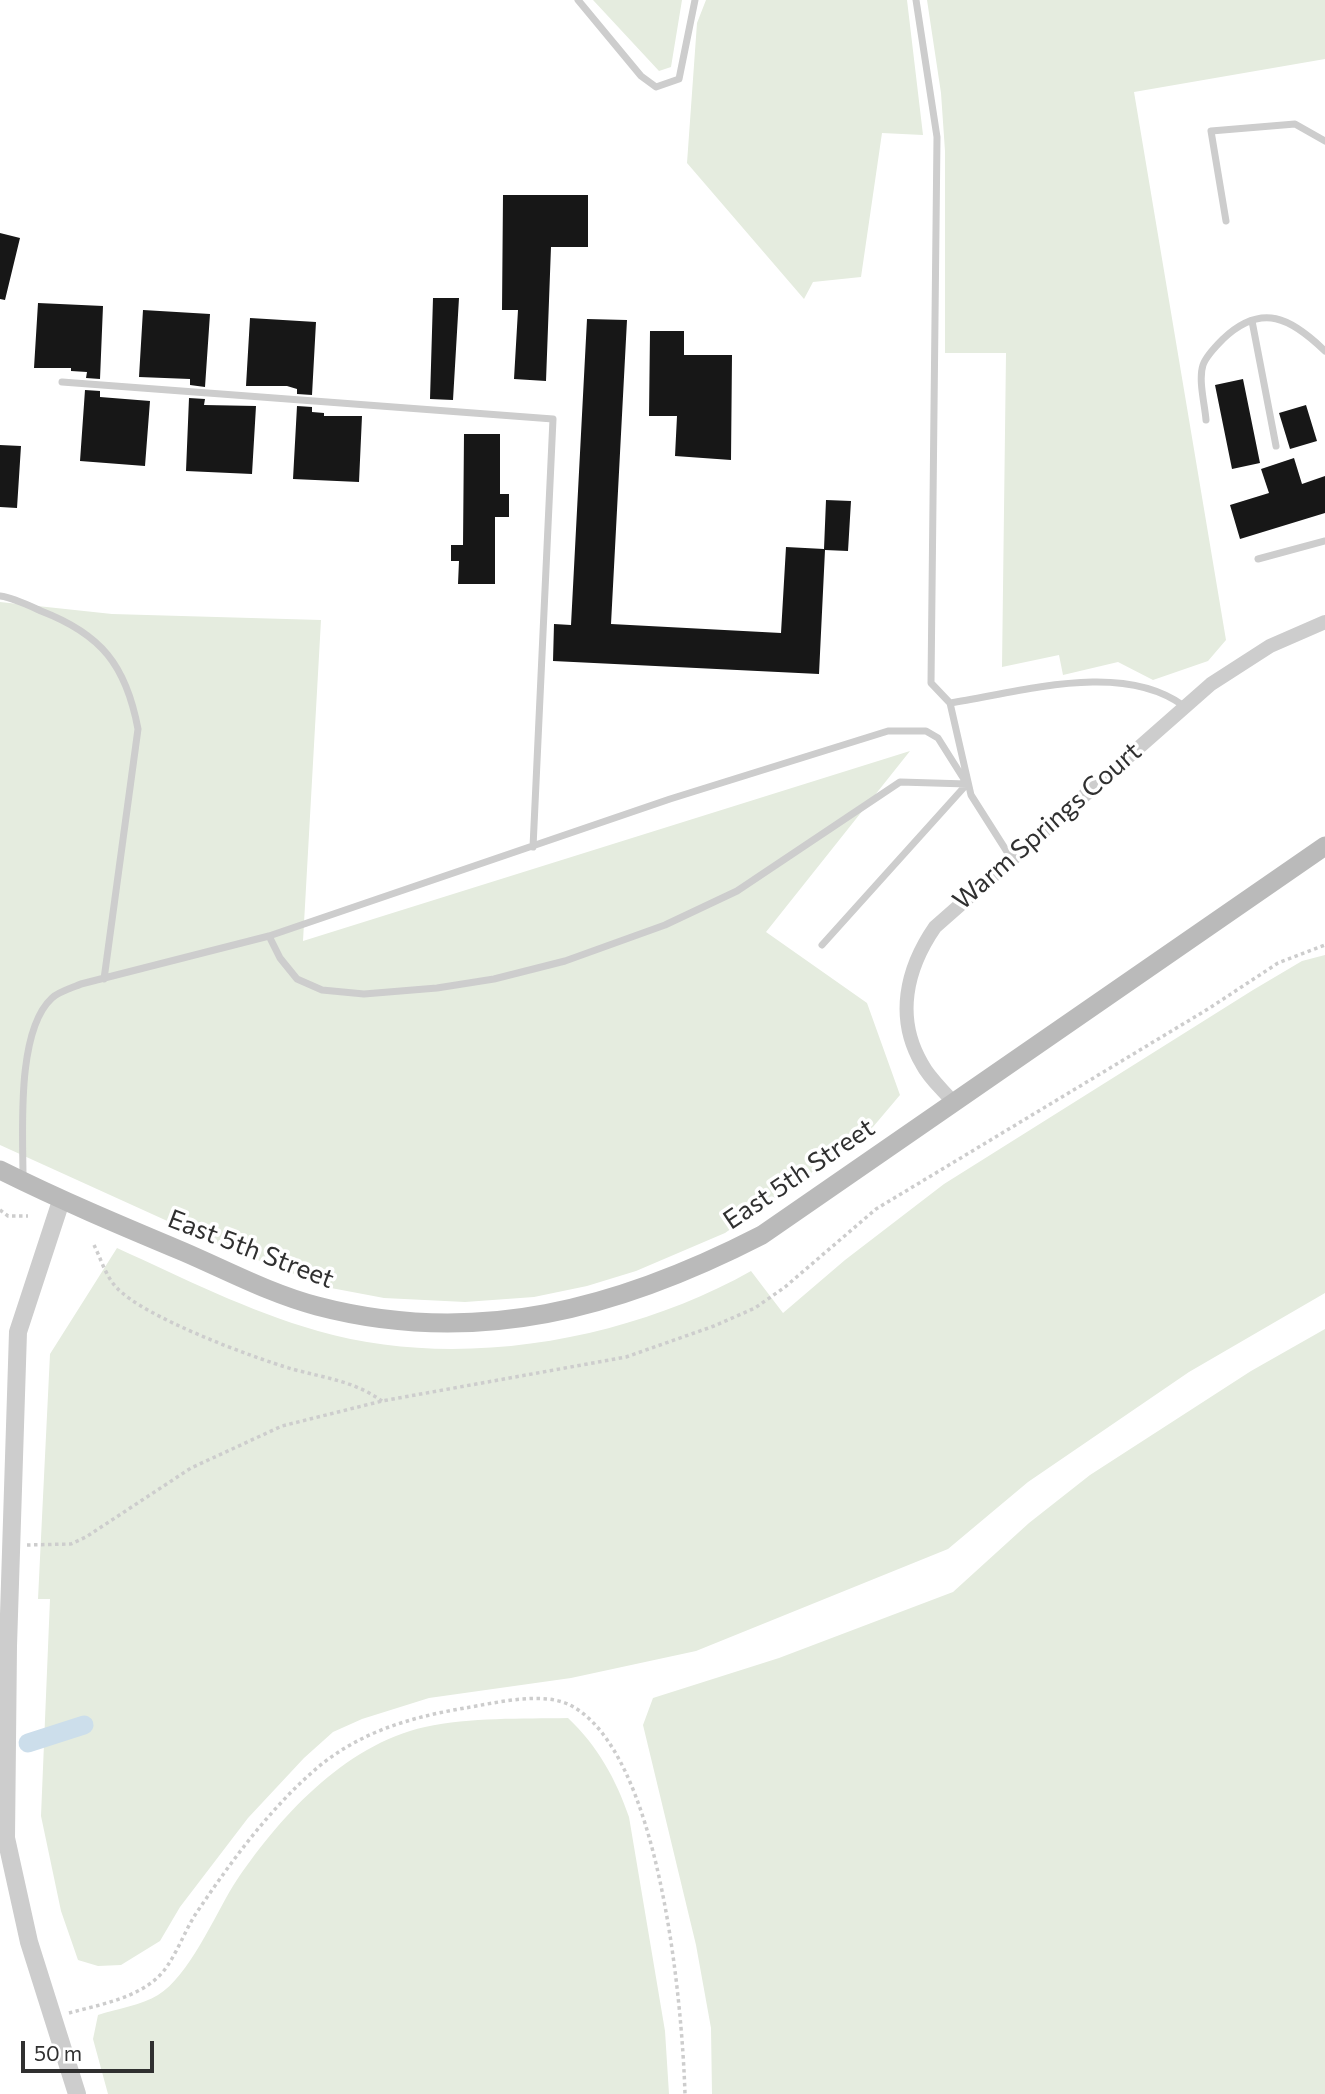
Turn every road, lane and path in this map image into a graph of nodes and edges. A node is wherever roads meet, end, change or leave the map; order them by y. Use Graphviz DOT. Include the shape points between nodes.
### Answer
graph roads {
  1 [pos="578,0"];
  2 [pos="695,0"];
  3 [pos="916,0"];
  4 [pos="1325,141"];
  5 [pos="1226,221"];
  6 [pos="1252,321"];
  7 [pos="1325,351"];
  8 [pos="62,382"];
  9 [pos="1206,420"];
  10 [pos="1276,446"];
  11 [pos="1325,541"];
  12 [pos="1258,559"];
  13 [pos="0,596"];
  14 [pos="1325,622"];
  15 [pos="950,703"];
  16 [pos="1184,706"];
  17 [pos="967,784"];
  18 [pos="1325,846"];
  19 [pos="533,847"];
  20 [pos="1011,858"];
  21 [pos="269,936"];
  22 [pos="822,945"];
  23 [pos="1325,945"];
  24 [pos="104,979"];
  25 [pos="953,1102"];
  26 [pos="0,1170"];
  27 [pos="23,1181"];
  28 [pos="61,1200"];
  29 [pos="0,1210"];
  30 [pos="28,1216"];
  31 [pos="94,1245"];
  32 [pos="382,1401"];
  33 [pos="12,1544"];
  34 [pos="54,2018"];
  35 [pos="77,2094"];
  36 [pos="685,2094"];
  1 -- 2 [label="lane" via="641,76 656,87 678,79"];
  3 -- 15 [label="lane" via="937,137 930,673 935,690"];
  4 -- 5 [label="lane" via="1295,124 1211,131"];
  6 -- 7 [label="lane" via="1272,318 1299,326"];
  6 -- 9 [label="lane" via="1233,330 1202,366"];
  6 -- 10 [label="lane"];
  8 -- 19 [label="lane" via="553,419"];
  11 -- 12 [label="lane"];
  13 -- 24 [label="lane" via="85,631 114,662 134,706 138,729"];
  14 -- 16 [label="street, Warm Springs Court" via="1250,658"];
  15 -- 16 [label="lane" via="1104,682 1132,683 1171,696"];
  15 -- 17 [label="lane"];
  16 -- 20 [label="street, Warm Springs Court"];
  17 -- 19 [label="lane" via="938,738 926,731 888,732"];
  17 -- 20 [label="lane"];
  17 -- 21 [label="lane" via="900,782 737,891 665,925 565,961 494,979 363,994 322,990 297,979"];
  17 -- 22 [label="lane"];
  18 -- 25 [label="main road, East 5th Street"];
  19 -- 21 [label="lane"];
  20 -- 25 [label="street, Warm Springs Court" via="935,927 908,980 906,1019 916,1053"];
  21 -- 24 [label="lane"];
  23 -- 32 [label="path" via="1278,963 876,1209 755,1308 626,1357"];
  24 -- 27 [label="lane" via="52,997 34,1030 25,1086"];
  25 -- 28 [label="main road, East 5th Street" via="762,1235 698,1268 590,1305 506,1321 391,1321 316,1306"];
  26 -- 27 [label="main road, East 5th Street"];
  27 -- 28 [label="main road, East 5th Street"];
  28 -- 33 [label="street" via="18,1332"];
  29 -- 30 [label="path" via="8,1216"];
  31 -- 32 [label="path" via="113,1285 133,1301 252,1357 353,1383"];
  32 -- 33 [label="path" via="282,1426 235,1445 72,1544"];
  33 -- 34 [label="street" via="6,1838 29,1942"];
  34 -- 35 [label="street"];
  34 -- 36 [label="path" via="127,1995 159,1977 218,1880 275,1808 349,1745 382,1727 417,1716 483,1705 542,1700 567,1703 587,1715 620,1758 634,1789 674,1956"];
}
